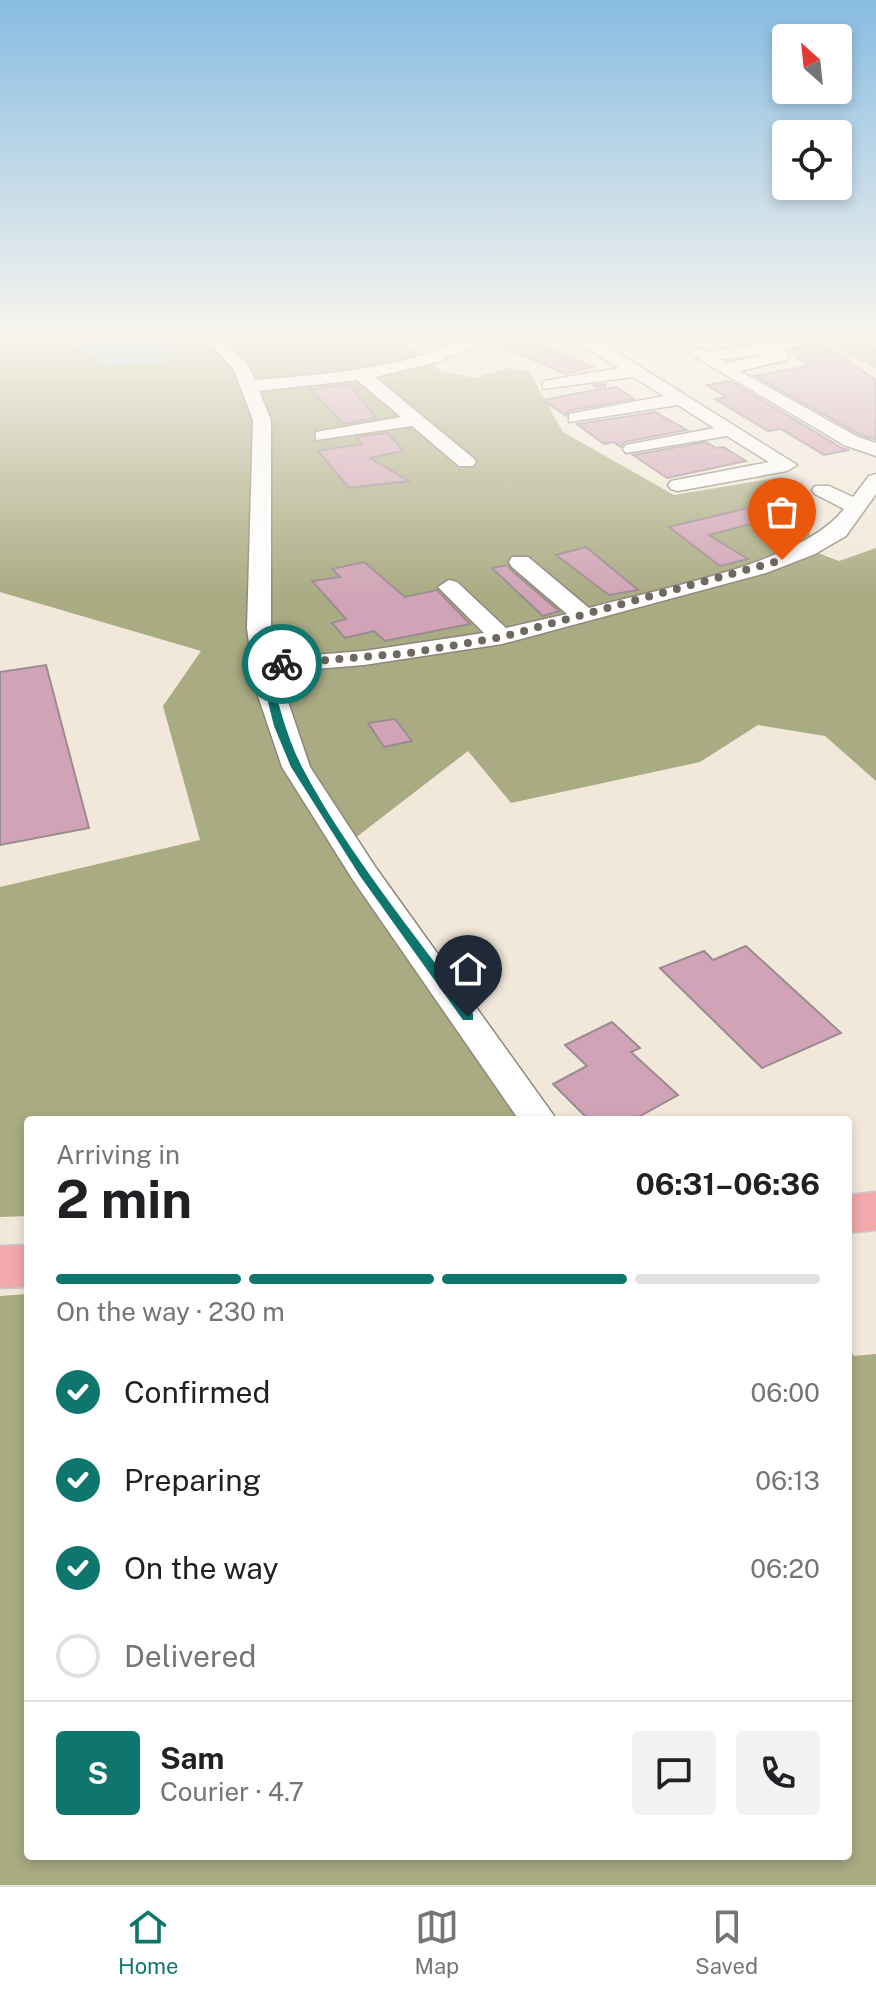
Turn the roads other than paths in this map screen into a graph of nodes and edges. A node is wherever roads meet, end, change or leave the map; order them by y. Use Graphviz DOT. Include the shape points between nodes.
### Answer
graph roads {
  1 [pos="260,424"];
  2 [pos="392,424"];
  3 [pos="420,424"];
  4 [pos="720,424"];
  5 [pos="821,424"];
  6 [pos="730,430"];
  7 [pos="323,436"];
  8 [pos="633,449"];
  9 [pos="876,450"];
  10 [pos="466,462"];
  11 [pos="678,485"];
  12 [pos="822,490"];
  13 [pos="869,492"];
  14 [pos="520,562"];
  15 [pos="449,587"];
  16 [pos="584,616"];
  17 [pos="502,637"];
  18 [pos="264,666"];
  19 [pos="536,1116"];
  20 [pos="876,1211"];
  21 [pos="852,1214"];
  22 [pos="24,1266"];
  23 [pos="0,1267"];
  1 -- 18 [label="street" via="259,628"];
  2 -- 7 [label="street"];
  3 -- 10 [label="street"];
  4 -- 6 [label="street"];
  5 -- 9 [label="street"];
  6 -- 8 [label="street"];
  6 -- 11 [label="street" via="787,465"];
  12 -- 13 [label="street"];
  13 -- 16 [label="street" via="838,531 782,560"];
  14 -- 16 [label="street"];
  15 -- 17 [label="street"];
  16 -- 17 [label="street"];
  17 -- 18 [label="street" via="410,653"];
  18 -- 19 [label="street" via="296,767 364,873"];
  20 -- 21 [label="main road"];
  22 -- 23 [label="main road"];
}
